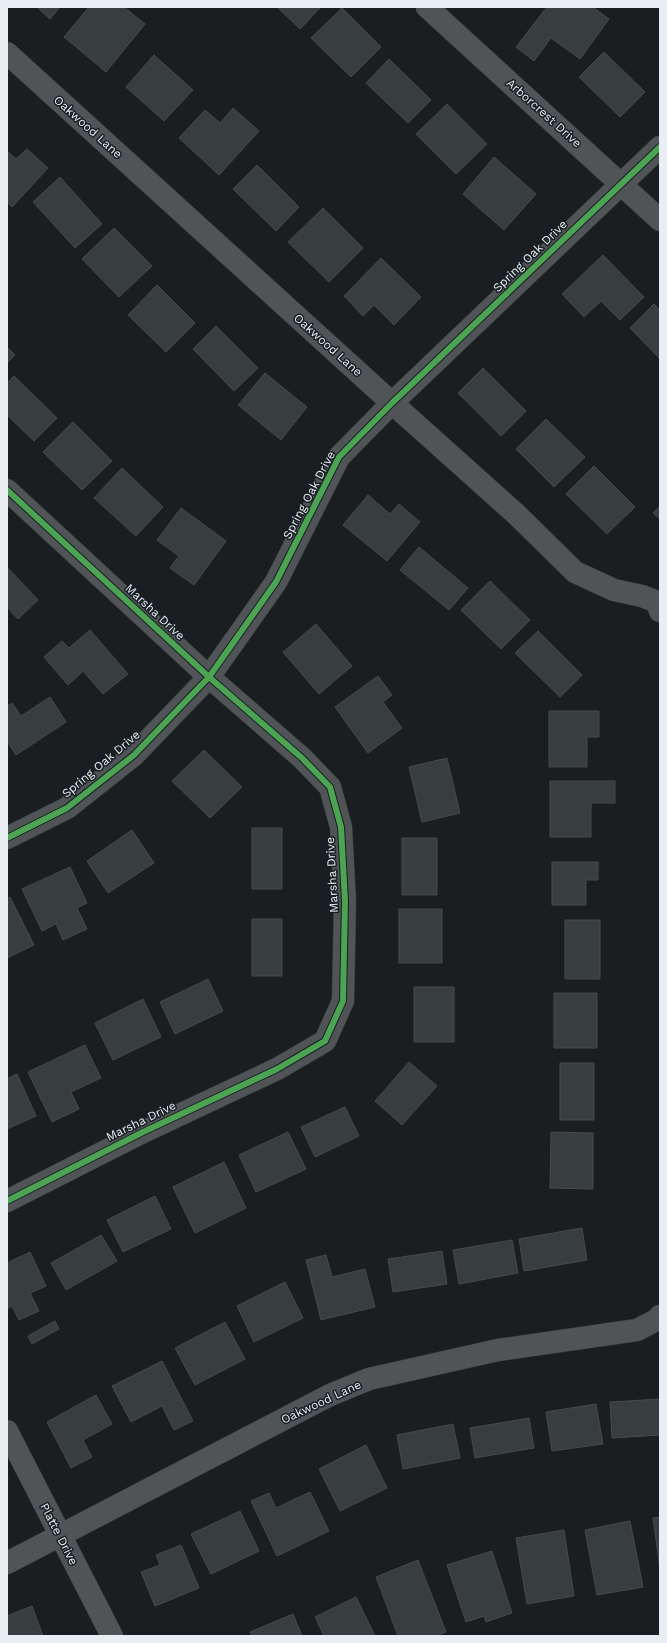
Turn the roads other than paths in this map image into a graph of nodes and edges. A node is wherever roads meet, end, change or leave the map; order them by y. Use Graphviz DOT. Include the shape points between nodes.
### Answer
graph roads {
  1 [pos="428,7"];
  2 [pos="7,53"];
  3 [pos="660,147"];
  4 [pos="622,184"];
  5 [pos="660,220"];
  6 [pos="392,403"];
  7 [pos="7,490"];
  8 [pos="660,611"];
  9 [pos="209,677"];
  10 [pos="7,838"];
  11 [pos="7,1201"];
  12 [pos="660,1316"];
  13 [pos="7,1431"];
  14 [pos="60,1536"];
  15 [pos="7,1563"];
  16 [pos="112,1636"];
  1 -- 4 [label="street, Arborcrest Drive"];
  2 -- 6 [label="street, Oakwood Lane"];
  3 -- 4 [label="street, Spring Oak Drive"];
  4 -- 5 [label="street, Arborcrest Drive"];
  4 -- 6 [label="street, Spring Oak Drive"];
  6 -- 8 [label="street, Oakwood Lane" via="516,514 576,572 614,590 657,602"];
  6 -- 9 [label="street, Spring Oak Drive" via="339,457 276,582"];
  7 -- 9 [label="street, Marsha Drive"];
  9 -- 10 [label="street, Spring Oak Drive" via="134,755 67,808"];
  9 -- 11 [label="street, Marsha Drive" via="302,758 330,787 341,827 345,902 343,1001 325,1041 277,1069 142,1132"];
  12 -- 14 [label="street, Oakwood Lane" via="637,1330 498,1350 369,1379 330,1395"];
  13 -- 14 [label="street, Platte Drive"];
  14 -- 15 [label="street, Oakwood Lane"];
  14 -- 16 [label="street, Platte Drive"];
}
